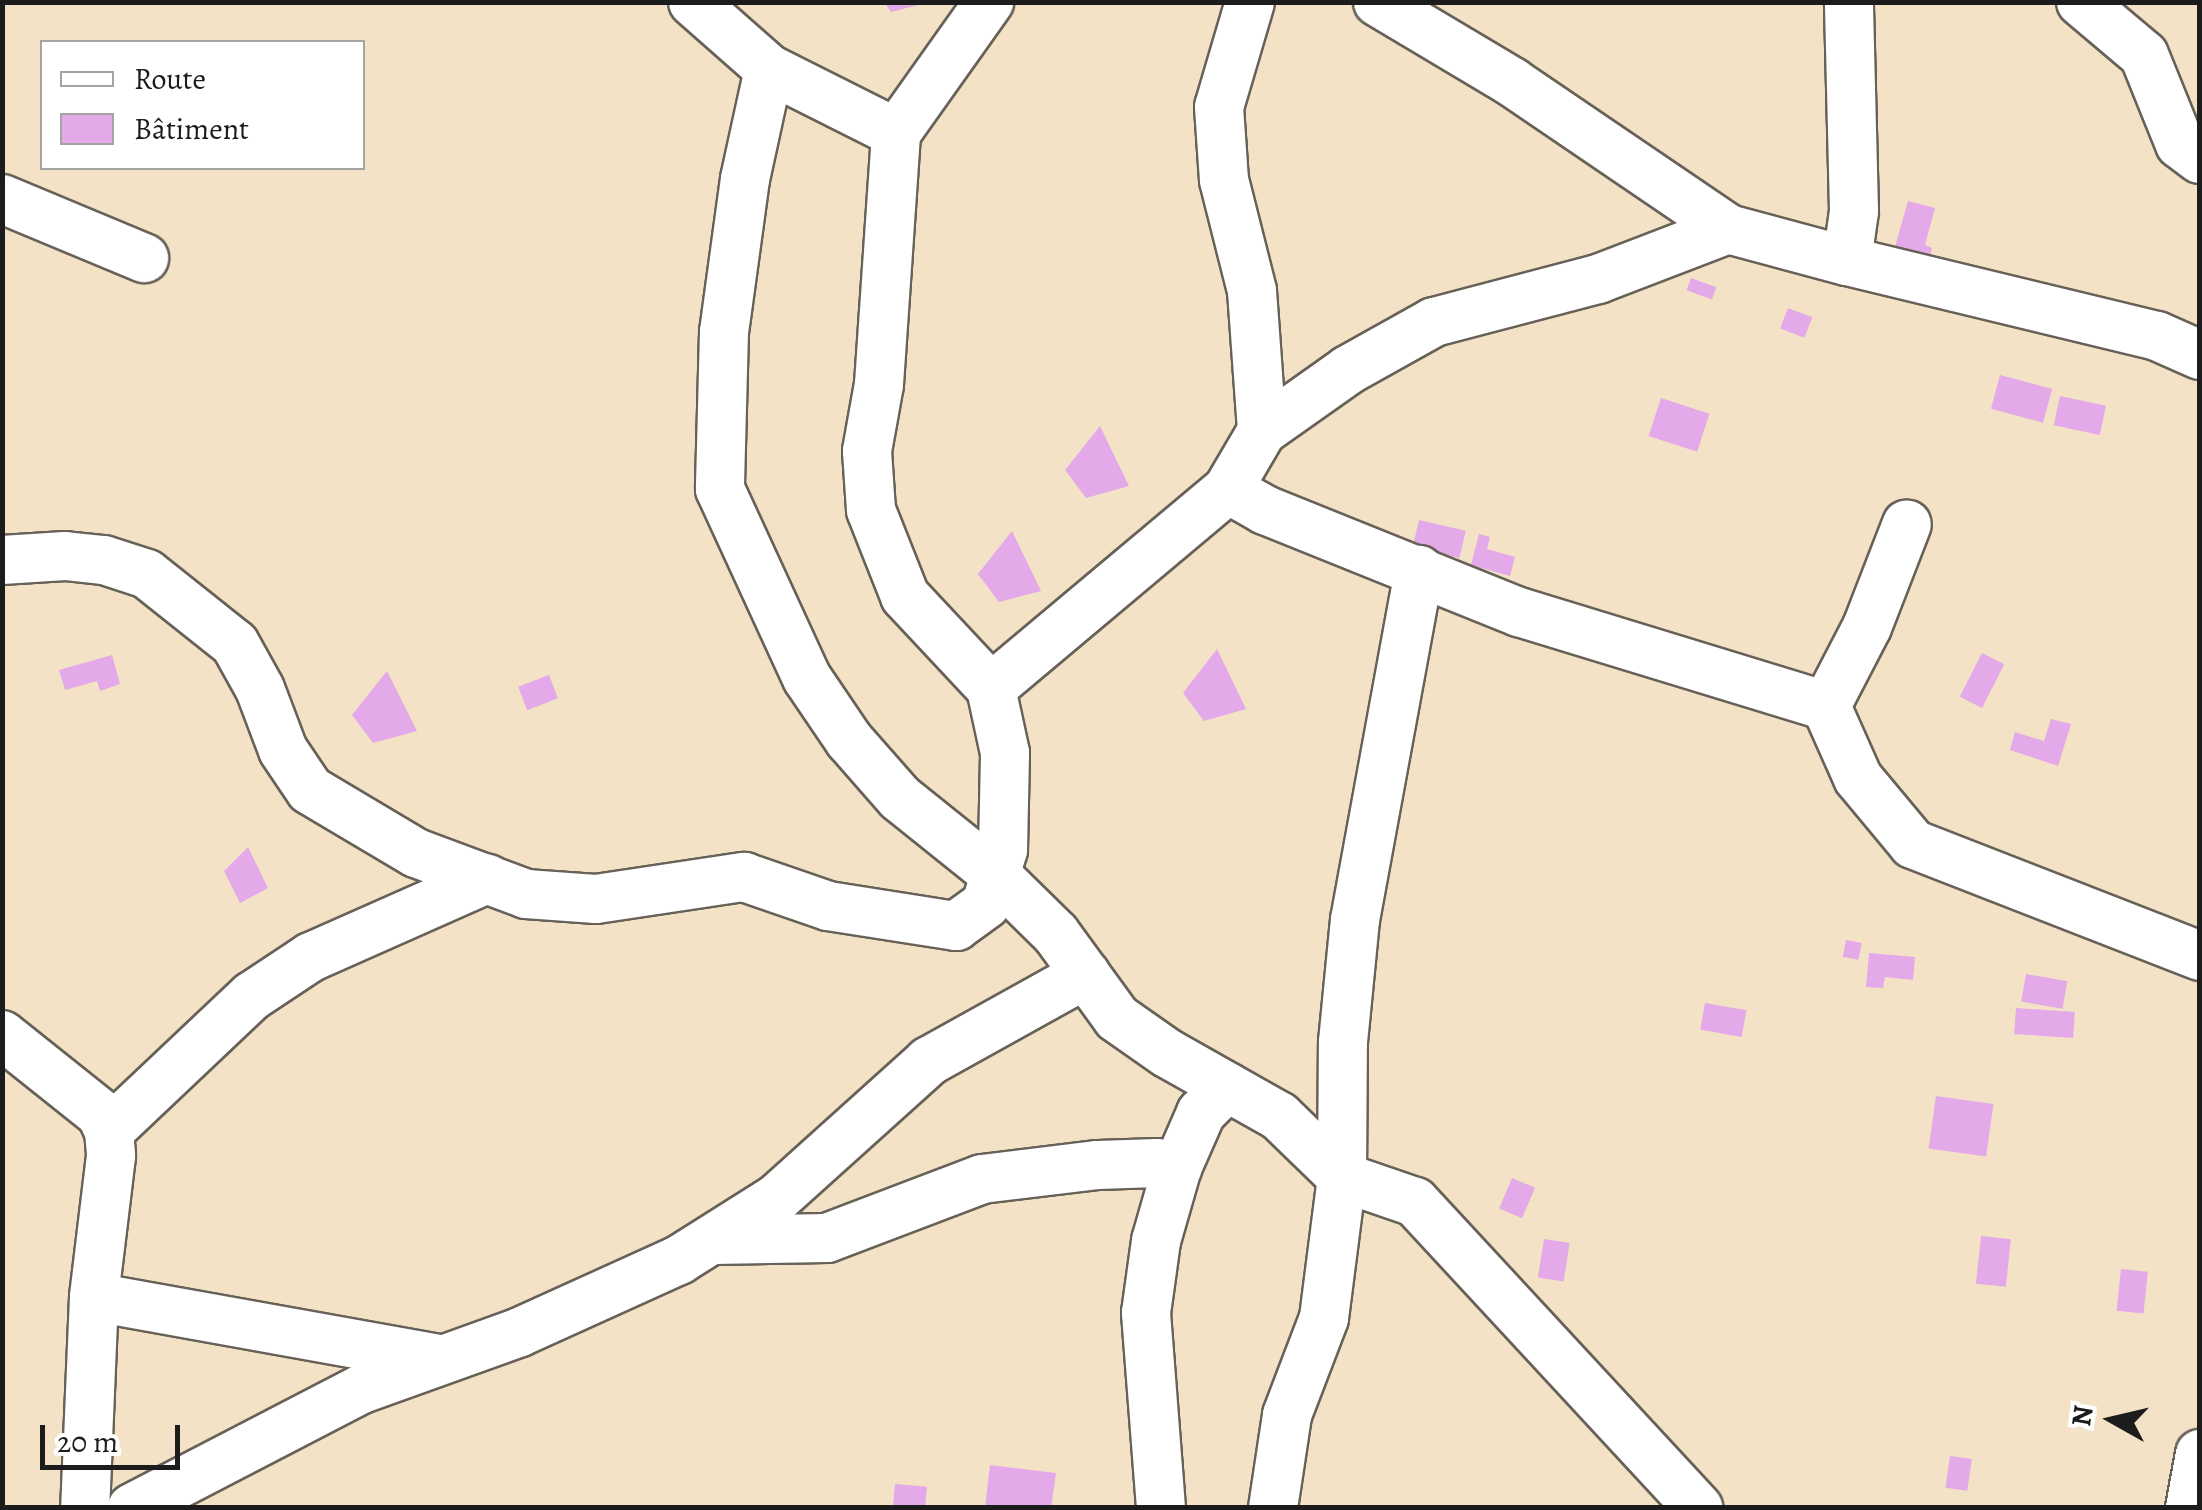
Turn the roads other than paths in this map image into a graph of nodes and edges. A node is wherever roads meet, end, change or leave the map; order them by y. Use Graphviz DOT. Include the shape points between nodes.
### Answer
graph roads {
  1 [pos="694,2"];
  2 [pos="989,2"];
  3 [pos="1250,2"];
  4 [pos="1378,2"];
  5 [pos="1849,2"];
  6 [pos="2081,2"];
  7 [pos="768,69"];
  8 [pos="896,133"];
  9 [pos="2200,159"];
  10 [pos="2,199"];
  11 [pos="1728,229"];
  12 [pos="144,258"];
  13 [pos="1847,261"];
  14 [pos="2200,355"];
  15 [pos="1262,432"];
  16 [pos="1228,489"];
  17 [pos="1908,524"];
  18 [pos="2,560"];
  19 [pos="1419,570"];
  20 [pos="991,688"];
  21 [pos="1826,706"];
  22 [pos="996,875"];
  23 [pos="487,879"];
  24 [pos="2200,956"];
  25 [pos="1086,974"];
  26 [pos="2,1035"];
  27 [pos="1226,1087"];
  28 [pos="109,1131"];
  29 [pos="1177,1168"];
  30 [pos="1342,1177"];
  31 [pos="713,1240"];
  32 [pos="94,1297"];
  33 [pos="442,1360"];
  34 [pos="2200,1454"];
  35 [pos="84,1508"];
  36 [pos="132,1508"];
  37 [pos="1162,1508"];
  38 [pos="1274,1508"];
  39 [pos="1698,1508"];
  40 [pos="2190,1508"];
  1 -- 7 [label="street"];
  2 -- 8 [label="street"];
  3 -- 15 [label="street" via="1219,107 1224,180 1252,291"];
  4 -- 11 [label="street" via="1512,82"];
  5 -- 13 [label="street" via="1854,212"];
  6 -- 9 [label="street" via="2144,55 2180,144"];
  7 -- 8 [label="street"];
  7 -- 22 [label="street" via="724,332 720,489 784,632 849,740 900,798"];
  8 -- 20 [label="street" via="868,452 871,510 905,596"];
  10 -- 12 [label="street"];
  11 -- 13 [label="street"];
  11 -- 15 [label="street" via="1598,279 1434,322 1348,370"];
  13 -- 14 [label="street" via="2157,336"];
  15 -- 16 [label="street"];
  16 -- 19 [label="street" via="1264,510"];
  16 -- 20 [label="street"];
  17 -- 21 [label="street"];
  18 -- 23 [label="street" via="65,556 147,574 235,644 283,750 310,790 416,853"];
  19 -- 21 [label="street" via="1520,612"];
  19 -- 30 [label="street" via="1355,920 1342,1042"];
  20 -- 22 [label="street" via="1005,753 1006,825"];
  21 -- 24 [label="street" via="1858,778 1914,844"];
  22 -- 23 [label="street" via="986,904 956,926 828,906 744,876 596,899 526,894"];
  22 -- 25 [label="street"];
  23 -- 28 [label="street" via="296,966 252,996"];
  25 -- 27 [label="street" via="1116,1018"];
  25 -- 31 [label="street" via="929,1061 776,1199"];
  26 -- 28 [label="street" via="100,1114"];
  27 -- 29 [label="street" via="1201,1112"];
  27 -- 30 [label="street" via="1279,1116"];
  28 -- 32 [label="street"];
  29 -- 31 [label="street" via="1157,1162 1098,1165 982,1180 826,1238"];
  29 -- 37 [label="street" via="1156,1241 1146,1313"];
  30 -- 38 [label="street" via="1324,1318 1287,1416"];
  30 -- 39 [label="street" via="1416,1202"];
  31 -- 33 [label="street" via="520,1332"];
  32 -- 33 [label="street"];
  32 -- 35 [label="street"];
  33 -- 36 [label="street" via="362,1390"];
  34 -- 40 [label="street"];
}
